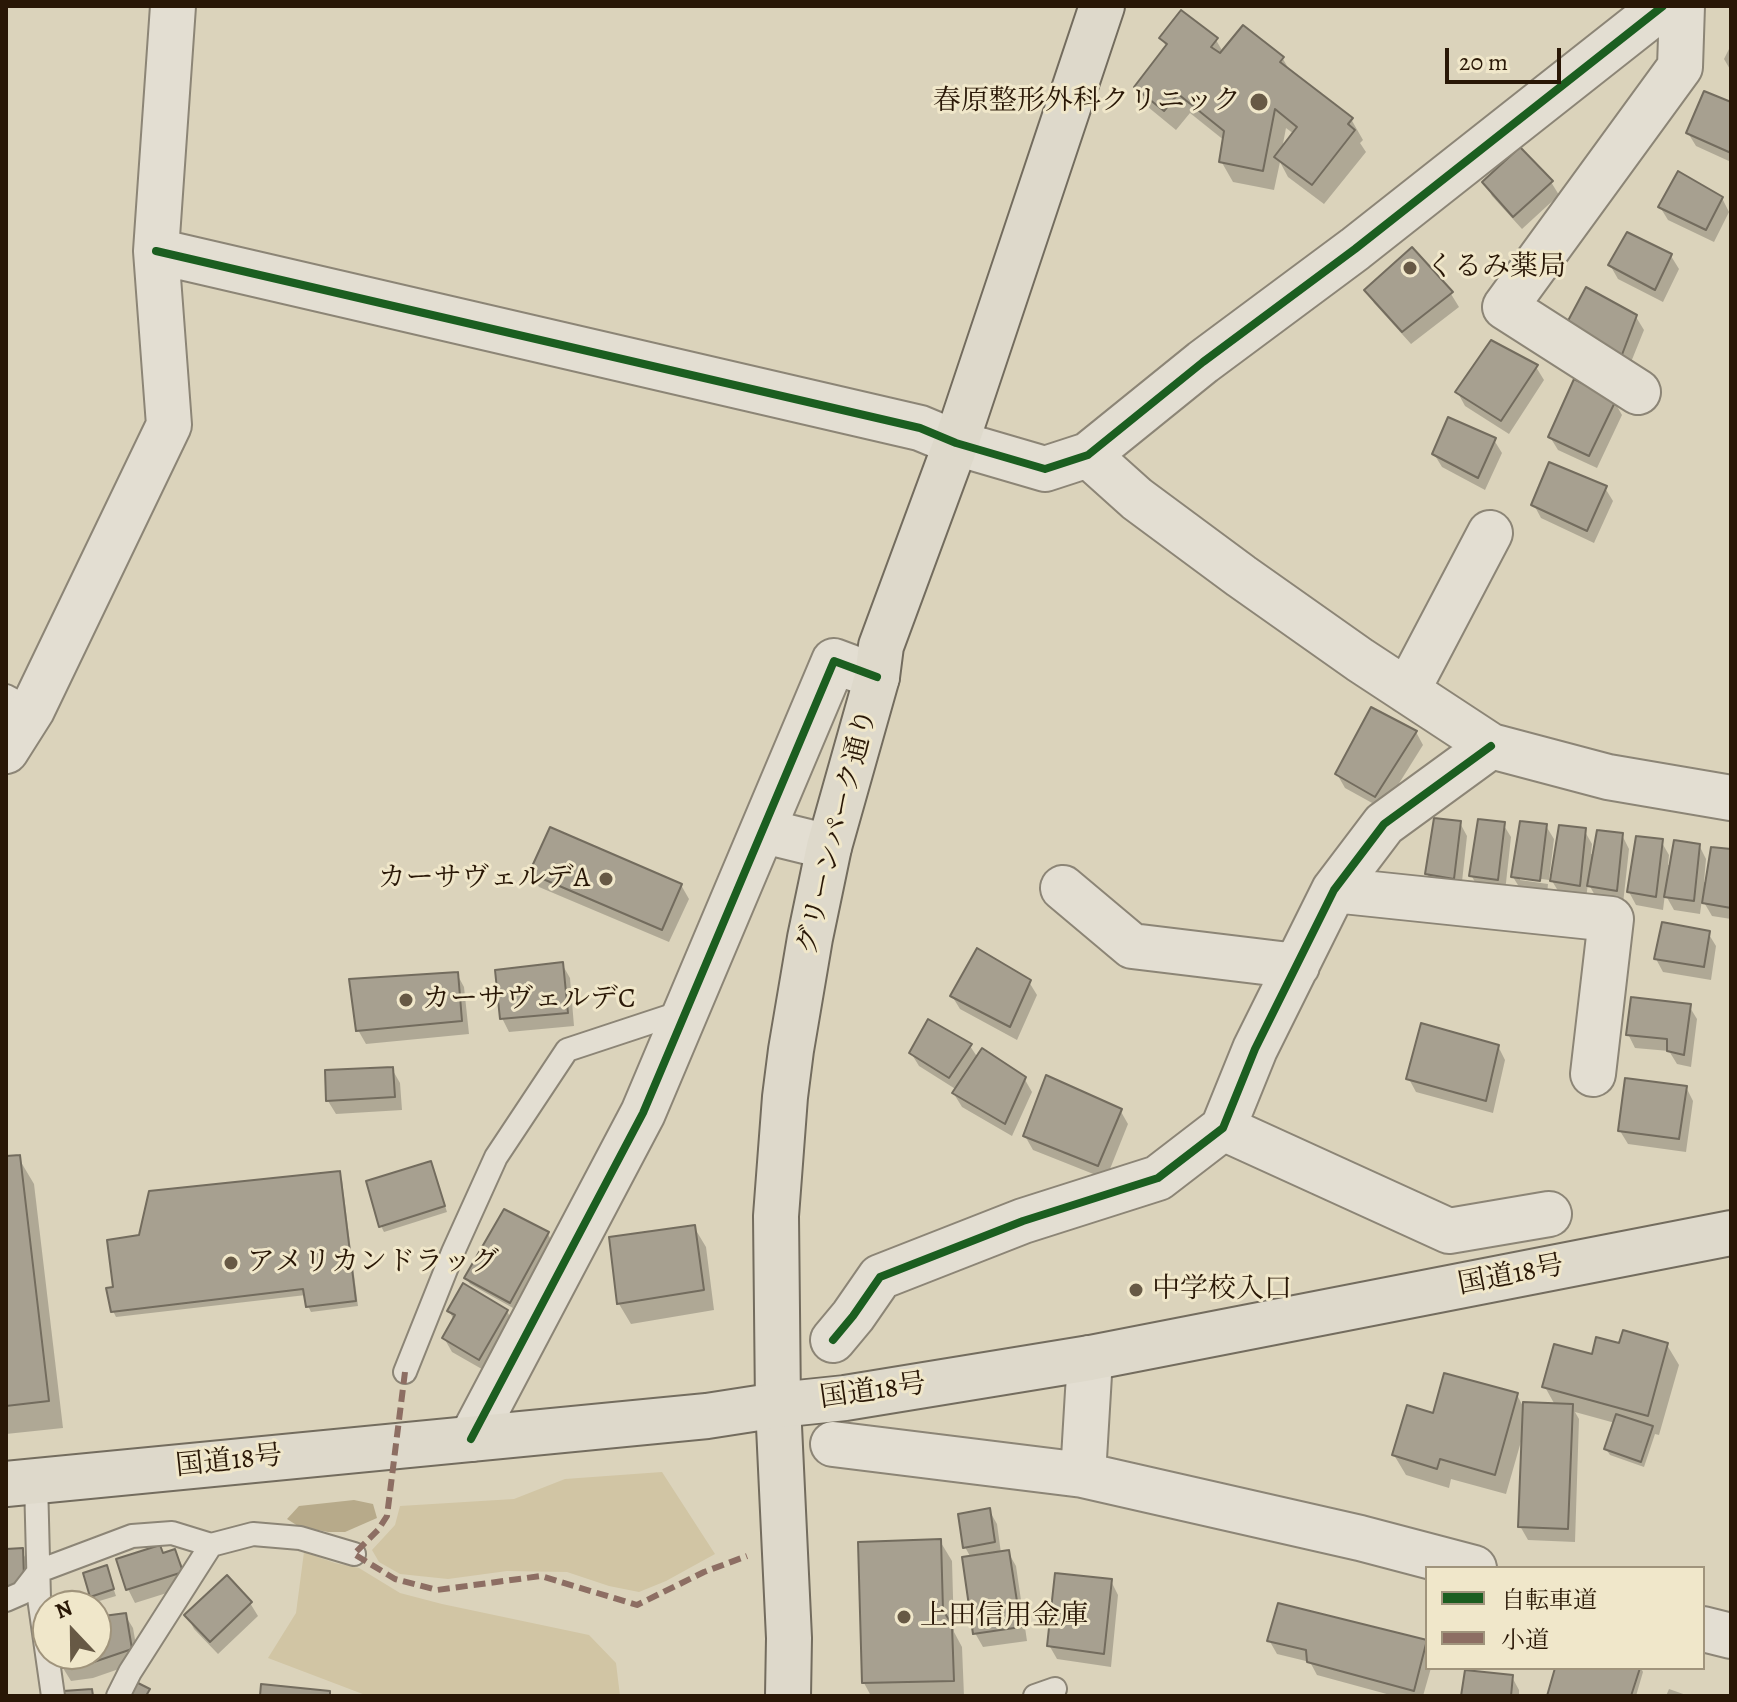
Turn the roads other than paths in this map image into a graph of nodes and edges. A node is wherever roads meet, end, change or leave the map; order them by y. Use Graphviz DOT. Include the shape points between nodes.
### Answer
graph roads {
  1 [pos="173,6"];
  2 [pos="1102,6"];
  3 [pos="1663,6"];
  4 [pos="1682,6"];
  5 [pos="156,251"];
  6 [pos="1638,392"];
  7 [pos="956,443"];
  8 [pos="1088,455"];
  9 [pos="1490,533"];
  10 [pos="877,677"];
  11 [pos="1407,691"];
  12 [pos="19,703"];
  13 [pos="1491,746"];
  14 [pos="6,751"];
  15 [pos="1731,798"];
  16 [pos="764,831"];
  17 [pos="829,847"];
  18 [pos="1063,888"];
  19 [pos="1334,890"];
  20 [pos="1297,966"];
  21 [pos="687,1011"];
  22 [pos="1593,1074"];
  23 [pos="1223,1128"];
  24 [pos="1549,1214"];
  25 [pos="1731,1233"];
  26 [pos="833,1340"];
  27 [pos="1090,1358"];
  28 [pos="405,1372"];
  29 [pos="778,1405"];
  30 [pos="471,1439"];
  31 [pos="833,1444"];
  32 [pos="1083,1475"];
  33 [pos="21,1483"];
  34 [pos="211,1545"];
  35 [pos="354,1554"];
  36 [pos="1466,1566"];
  37 [pos="39,1571"];
  38 [pos="6,1600"];
  39 [pos="1705,1630"];
  40 [pos="1731,1636"];
  41 [pos="53,1696"];
  42 [pos="118,1696"];
  43 [pos="788,1696"];
  1 -- 5 [label="street"];
  2 -- 7 [label="main road, グリーンパーク通り"];
  3 -- 8 [label="street"];
  4 -- 6 [label="street" via="1680,67 1505,307"];
  5 -- 7 [label="street" via="920,428"];
  5 -- 12 [label="street" via="169,425"];
  7 -- 8 [label="street" via="1045,469"];
  7 -- 10 [label="main road, グリーンパーク通り" via="881,646"];
  8 -- 11 [label="street" via="1137,499 1252,585"];
  9 -- 11 [label="street"];
  10 -- 16 [label="street" via="834,661"];
  10 -- 17 [label="main road, グリーンパーク通り"];
  11 -- 13 [label="street"];
  12 -- 14 [label="street"];
  13 -- 15 [label="street" via="1608,777"];
  13 -- 19 [label="street" via="1384,824"];
  16 -- 17 [label="street"];
  16 -- 21 [label="street"];
  17 -- 29 [label="main road, グリーンパーク通り" via="785,1097 776,1216"];
  18 -- 20 [label="street" via="1132,946"];
  19 -- 20 [label="street"];
  19 -- 22 [label="street" via="1611,919"];
  20 -- 23 [label="street"];
  21 -- 28 [label="lane" via="567,1050 496,1157"];
  21 -- 30 [label="street" via="643,1113"];
  23 -- 24 [label="street" via="1449,1231"];
  23 -- 26 [label="street" via="1158,1178 1023,1221 880,1277"];
  25 -- 27 [label="main road, 国道18号"];
  27 -- 29 [label="main road, 国道18号"];
  27 -- 32 [label="street"];
  29 -- 30 [label="main road, 国道18号"];
  29 -- 43 [label="main road, グリーンパーク通り"];
  30 -- 33 [label="main road, 国道18号"];
  31 -- 32 [label="street"];
  32 -- 36 [label="street"];
  33 -- 37 [label="lane"];
  34 -- 35 [label="lane" via="253,1534 300,1538"];
  34 -- 37 [label="lane" via="172,1533 132,1536"];
  34 -- 42 [label="lane"];
  37 -- 38 [label="lane" via="22,1593"];
  37 -- 41 [label="lane"];
  39 -- 40 [label="street"];
}
